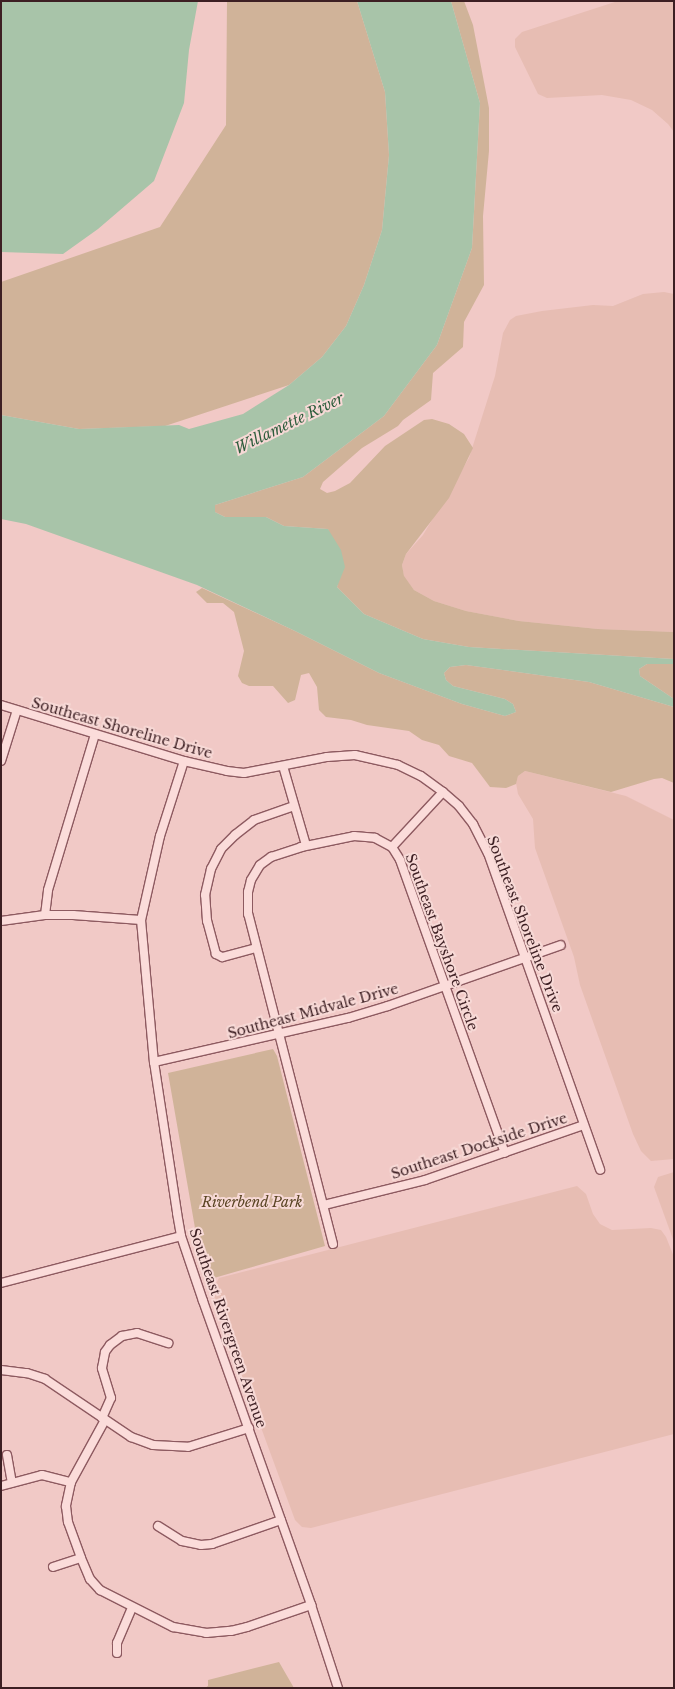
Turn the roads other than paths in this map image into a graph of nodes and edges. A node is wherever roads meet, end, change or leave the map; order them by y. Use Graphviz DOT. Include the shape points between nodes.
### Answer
graph roads {
  1 [pos="1,705"];
  2 [pos="17,710"];
  3 [pos="95,734"];
  4 [pos="1,761"];
  5 [pos="184,761"];
  6 [pos="283,766"];
  7 [pos="443,792"];
  8 [pos="294,806"];
  9 [pos="306,845"];
  10 [pos="392,847"];
  11 [pos="45,916"];
  12 [pos="141,920"];
  13 [pos="1,921"];
  14 [pos="561,945"];
  15 [pos="256,948"];
  16 [pos="526,958"];
  17 [pos="445,986"];
  18 [pos="278,1034"];
  19 [pos="154,1062"];
  20 [pos="584,1125"];
  21 [pos="506,1153"];
  22 [pos="600,1170"];
  23 [pos="324,1205"];
  24 [pos="181,1236"];
  25 [pos="333,1244"];
  26 [pos="1,1283"];
  27 [pos="168,1343"];
  28 [pos="1,1370"];
  29 [pos="104,1419"];
  30 [pos="249,1428"];
  31 [pos="7,1455"];
  32 [pos="71,1482"];
  33 [pos="12,1483"];
  34 [pos="1,1486"];
  35 [pos="281,1520"];
  36 [pos="158,1526"];
  37 [pos="80,1558"];
  38 [pos="53,1567"];
  39 [pos="311,1605"];
  40 [pos="132,1608"];
  41 [pos="117,1653"];
  42 [pos="338,1688"];
  1 -- 2 [label="street, Southeast Shoreline Drive"];
  2 -- 3 [label="street, Southeast Shoreline Drive"];
  2 -- 4 [label="street"];
  3 -- 5 [label="street, Southeast Shoreline Drive"];
  3 -- 11 [label="street" via="48,890"];
  5 -- 6 [label="street, Southeast Shoreline Drive" via="244,773"];
  5 -- 12 [label="street, Southeast Rivergreen Avenue" via="160,836"];
  6 -- 7 [label="street, Southeast Shoreline Drive" via="355,755 398,765"];
  6 -- 8 [label="street"];
  7 -- 10 [label="street"];
  7 -- 16 [label="street, Southeast Shoreline Drive" via="468,818 488,853"];
  8 -- 9 [label="street"];
  8 -- 15 [label="street" via="254,820 221,849 211,869 207,921 216,954 222,957"];
  9 -- 10 [label="street, Southeast Bayshore Circle" via="354,836 375,838"];
  9 -- 15 [label="street, Southeast Bayshore Circle" via="271,857 260,865 251,880 248,914"];
  10 -- 17 [label="street, Southeast Bayshore Circle" via="400,860"];
  11 -- 12 [label="street"];
  11 -- 13 [label="street"];
  12 -- 19 [label="street, Southeast Rivergreen Avenue"];
  14 -- 16 [label="street, Southeast Midvale Drive"];
  15 -- 18 [label="street, Southeast Bayshore Circle"];
  16 -- 17 [label="street, Southeast Midvale Drive"];
  16 -- 20 [label="street, Southeast Shoreline Drive"];
  17 -- 18 [label="street, Southeast Midvale Drive" via="348,1018"];
  17 -- 21 [label="street, Southeast Bayshore Circle"];
  18 -- 19 [label="street, Southeast Midvale Drive"];
  18 -- 23 [label="street, Southeast Bayshore Circle"];
  19 -- 24 [label="street, Southeast Rivergreen Avenue"];
  20 -- 21 [label="street, Southeast Dockside Drive"];
  20 -- 22 [label="street, Southeast Shoreline Drive"];
  21 -- 23 [label="street, Southeast Dockside Drive" via="425,1180"];
  23 -- 25 [label="street, Southeast Bayshore Circle"];
  24 -- 26 [label="street"];
  24 -- 30 [label="street, Southeast Rivergreen Avenue"];
  27 -- 29 [label="street" via="137,1333 122,1336 110,1345 102,1368 111,1398"];
  28 -- 29 [label="street" via="45,1379"];
  29 -- 30 [label="street" via="142,1441 178,1448 199,1446"];
  29 -- 32 [label="street"];
  30 -- 35 [label="street, Southeast Rivergreen Avenue"];
  31 -- 33 [label="street"];
  32 -- 33 [label="street" via="42,1475"];
  32 -- 37 [label="street" via="67,1514"];
  33 -- 34 [label="street"];
  35 -- 36 [label="street" via="201,1545 182,1541"];
  35 -- 39 [label="street, Southeast Rivergreen Avenue"];
  37 -- 38 [label="street"];
  37 -- 40 [label="street" via="95,1585"];
  39 -- 40 [label="street" via="247,1627 206,1633 173,1627"];
  39 -- 42 [label="street, Southeast Rivergreen Avenue"];
  40 -- 41 [label="street" via="116,1643"];
}
